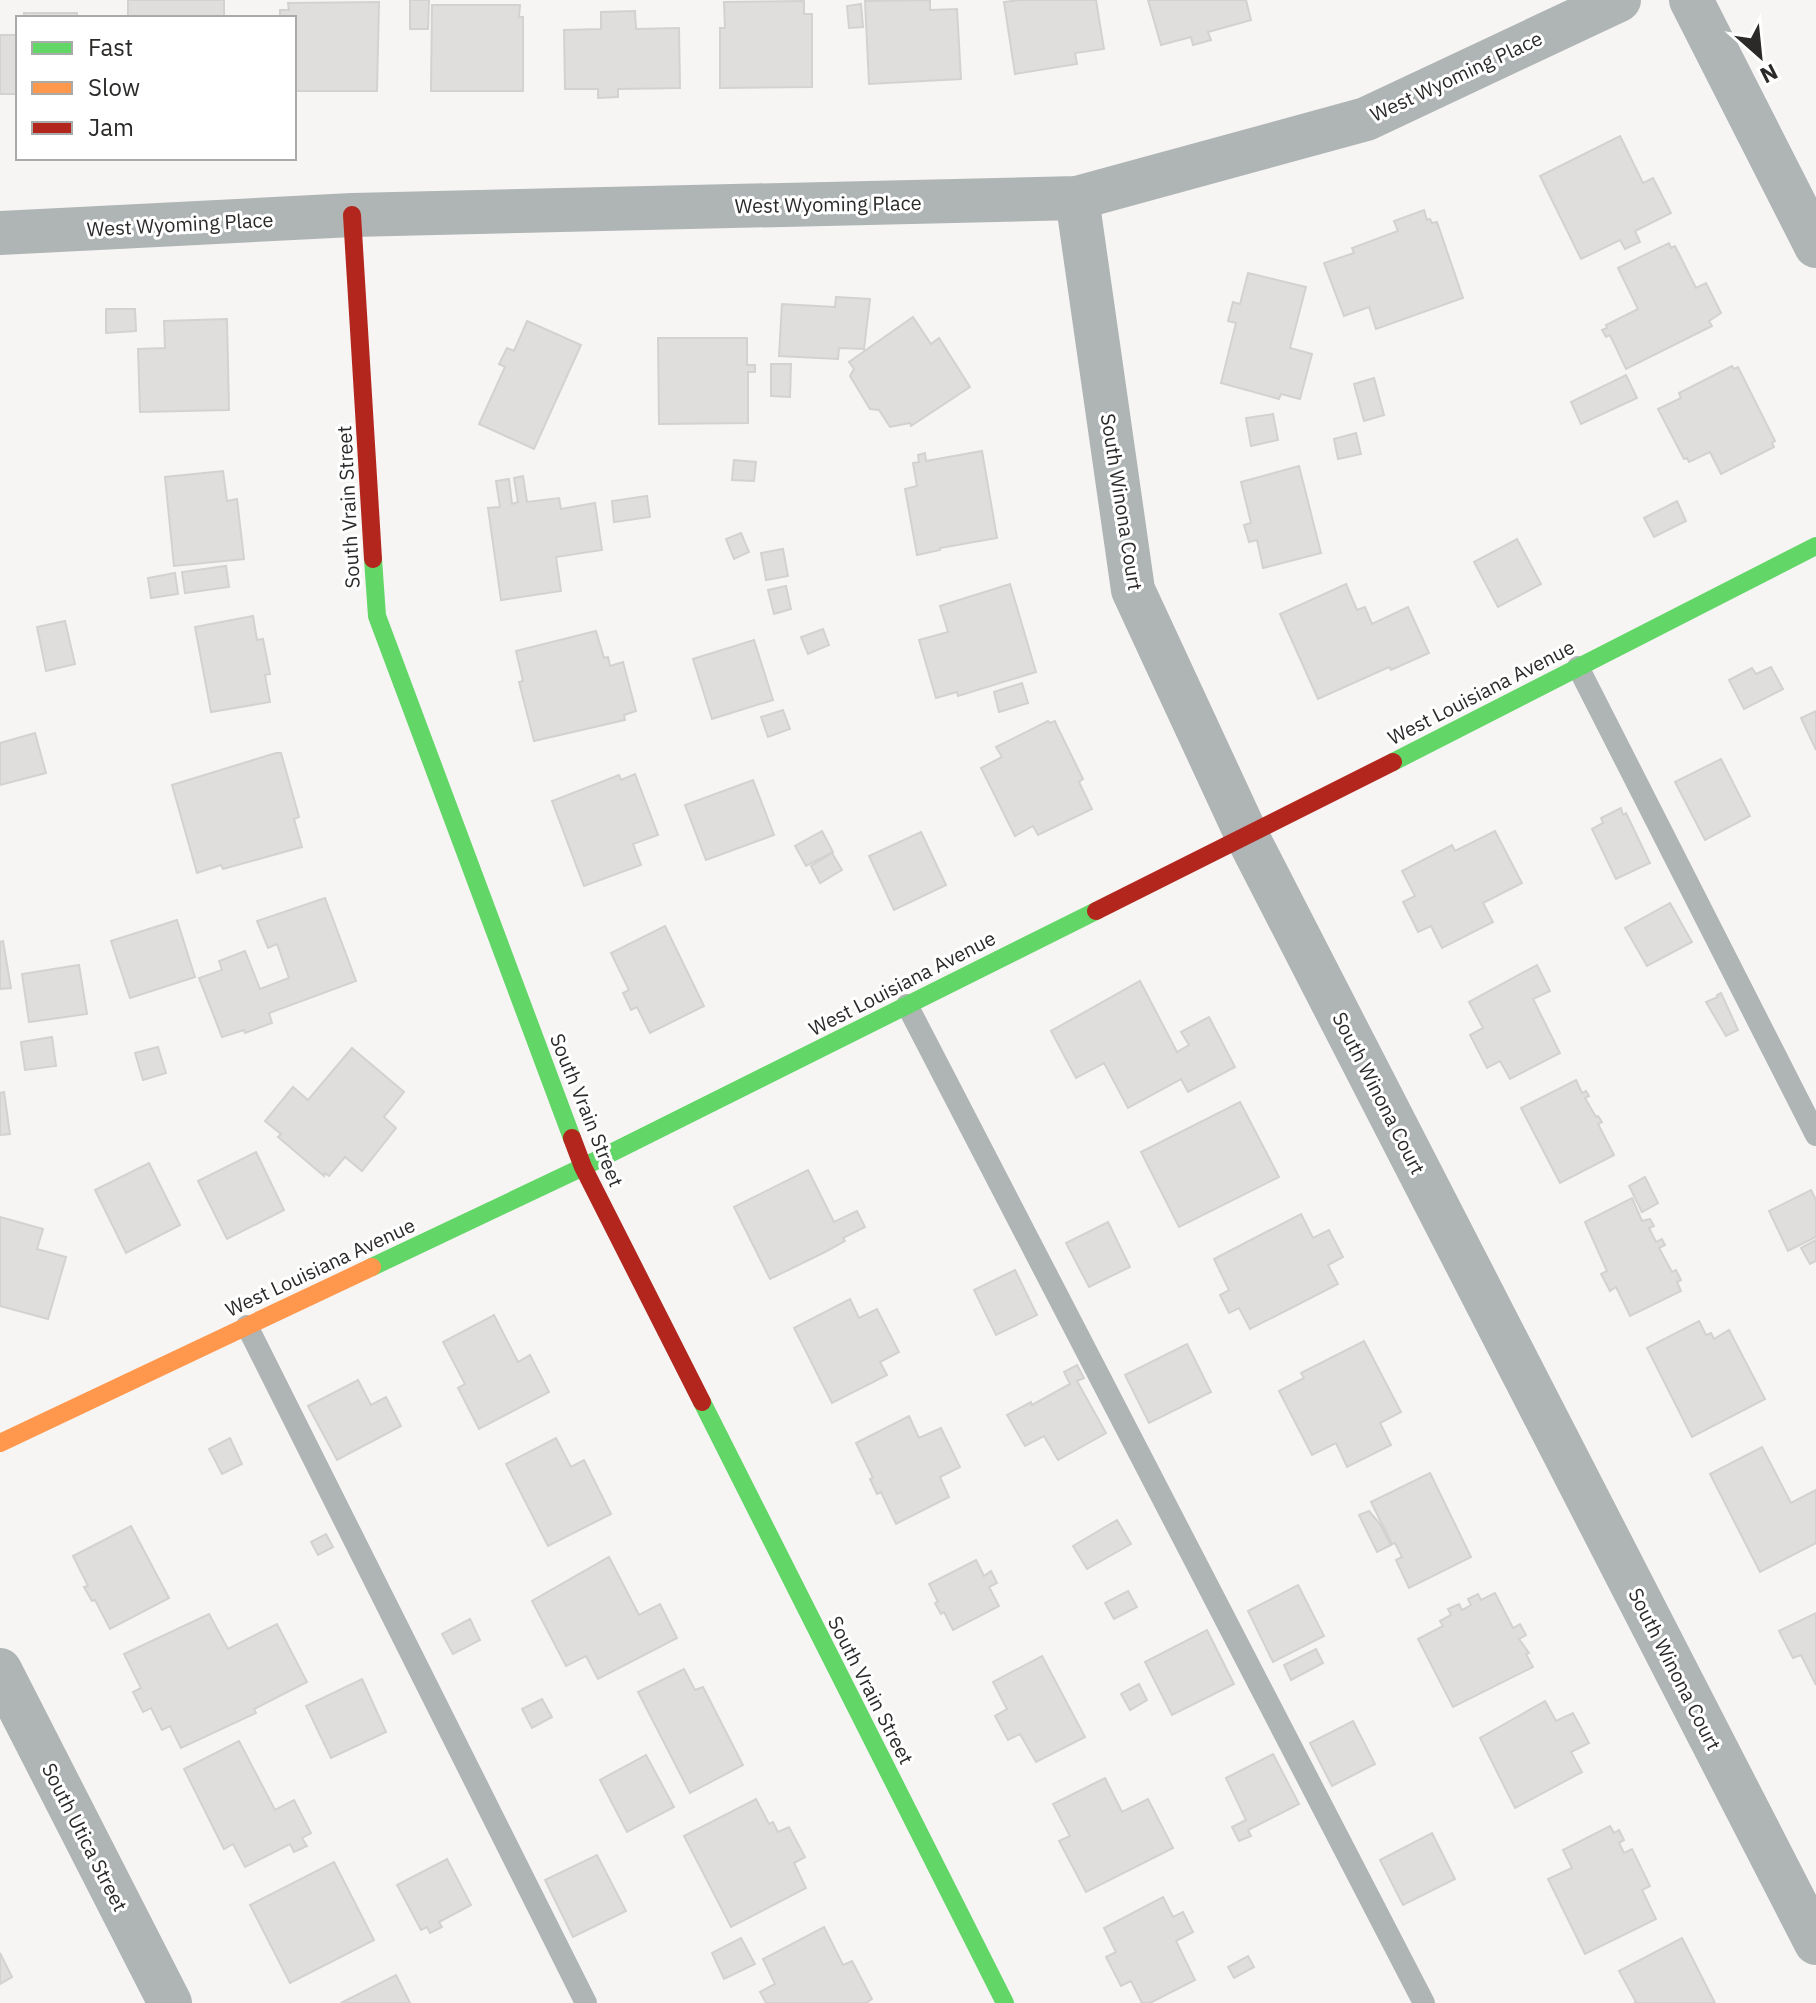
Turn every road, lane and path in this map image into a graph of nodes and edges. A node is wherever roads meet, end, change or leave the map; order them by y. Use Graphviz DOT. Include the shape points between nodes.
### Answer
graph roads {
  1 [pos="1619,0"];
  2 [pos="1691,0"];
  3 [pos="1077,198"];
  4 [pos="352,215"];
  5 [pos="0,233"];
  6 [pos="1816,246"];
  7 [pos="1816,546"];
  8 [pos="1578,667"];
  9 [pos="1247,836"];
  10 [pos="907,1005"];
  11 [pos="1816,1135"];
  12 [pos="583,1167"];
  13 [pos="247,1326"];
  14 [pos="0,1443"];
  15 [pos="0,1670"];
  16 [pos="1816,1943"];
  17 [pos="170,2003"];
  18 [pos="586,2003"];
  19 [pos="1005,2003"];
  20 [pos="1424,2003"];
  1 -- 3 [label="street, West Wyoming Place" via="1366,119"];
  2 -- 6 [label="street"];
  3 -- 4 [label="street, West Wyoming Place"];
  3 -- 9 [label="street, South Winona Court" via="1133,590"];
  4 -- 5 [label="street, West Wyoming Place"];
  4 -- 12 [label="street, South Vrain Street" via="377,616"];
  7 -- 8 [label="street, West Louisiana Avenue"];
  8 -- 9 [label="street, West Louisiana Avenue"];
  8 -- 11 [label="lane"];
  9 -- 10 [label="street, West Louisiana Avenue"];
  9 -- 16 [label="street, South Winona Court"];
  10 -- 12 [label="street, West Louisiana Avenue"];
  10 -- 20 [label="lane"];
  12 -- 13 [label="street, West Louisiana Avenue"];
  12 -- 19 [label="street, South Vrain Street"];
  13 -- 14 [label="street, West Louisiana Avenue"];
  13 -- 18 [label="lane"];
  15 -- 17 [label="street, South Utica Street"];
}
